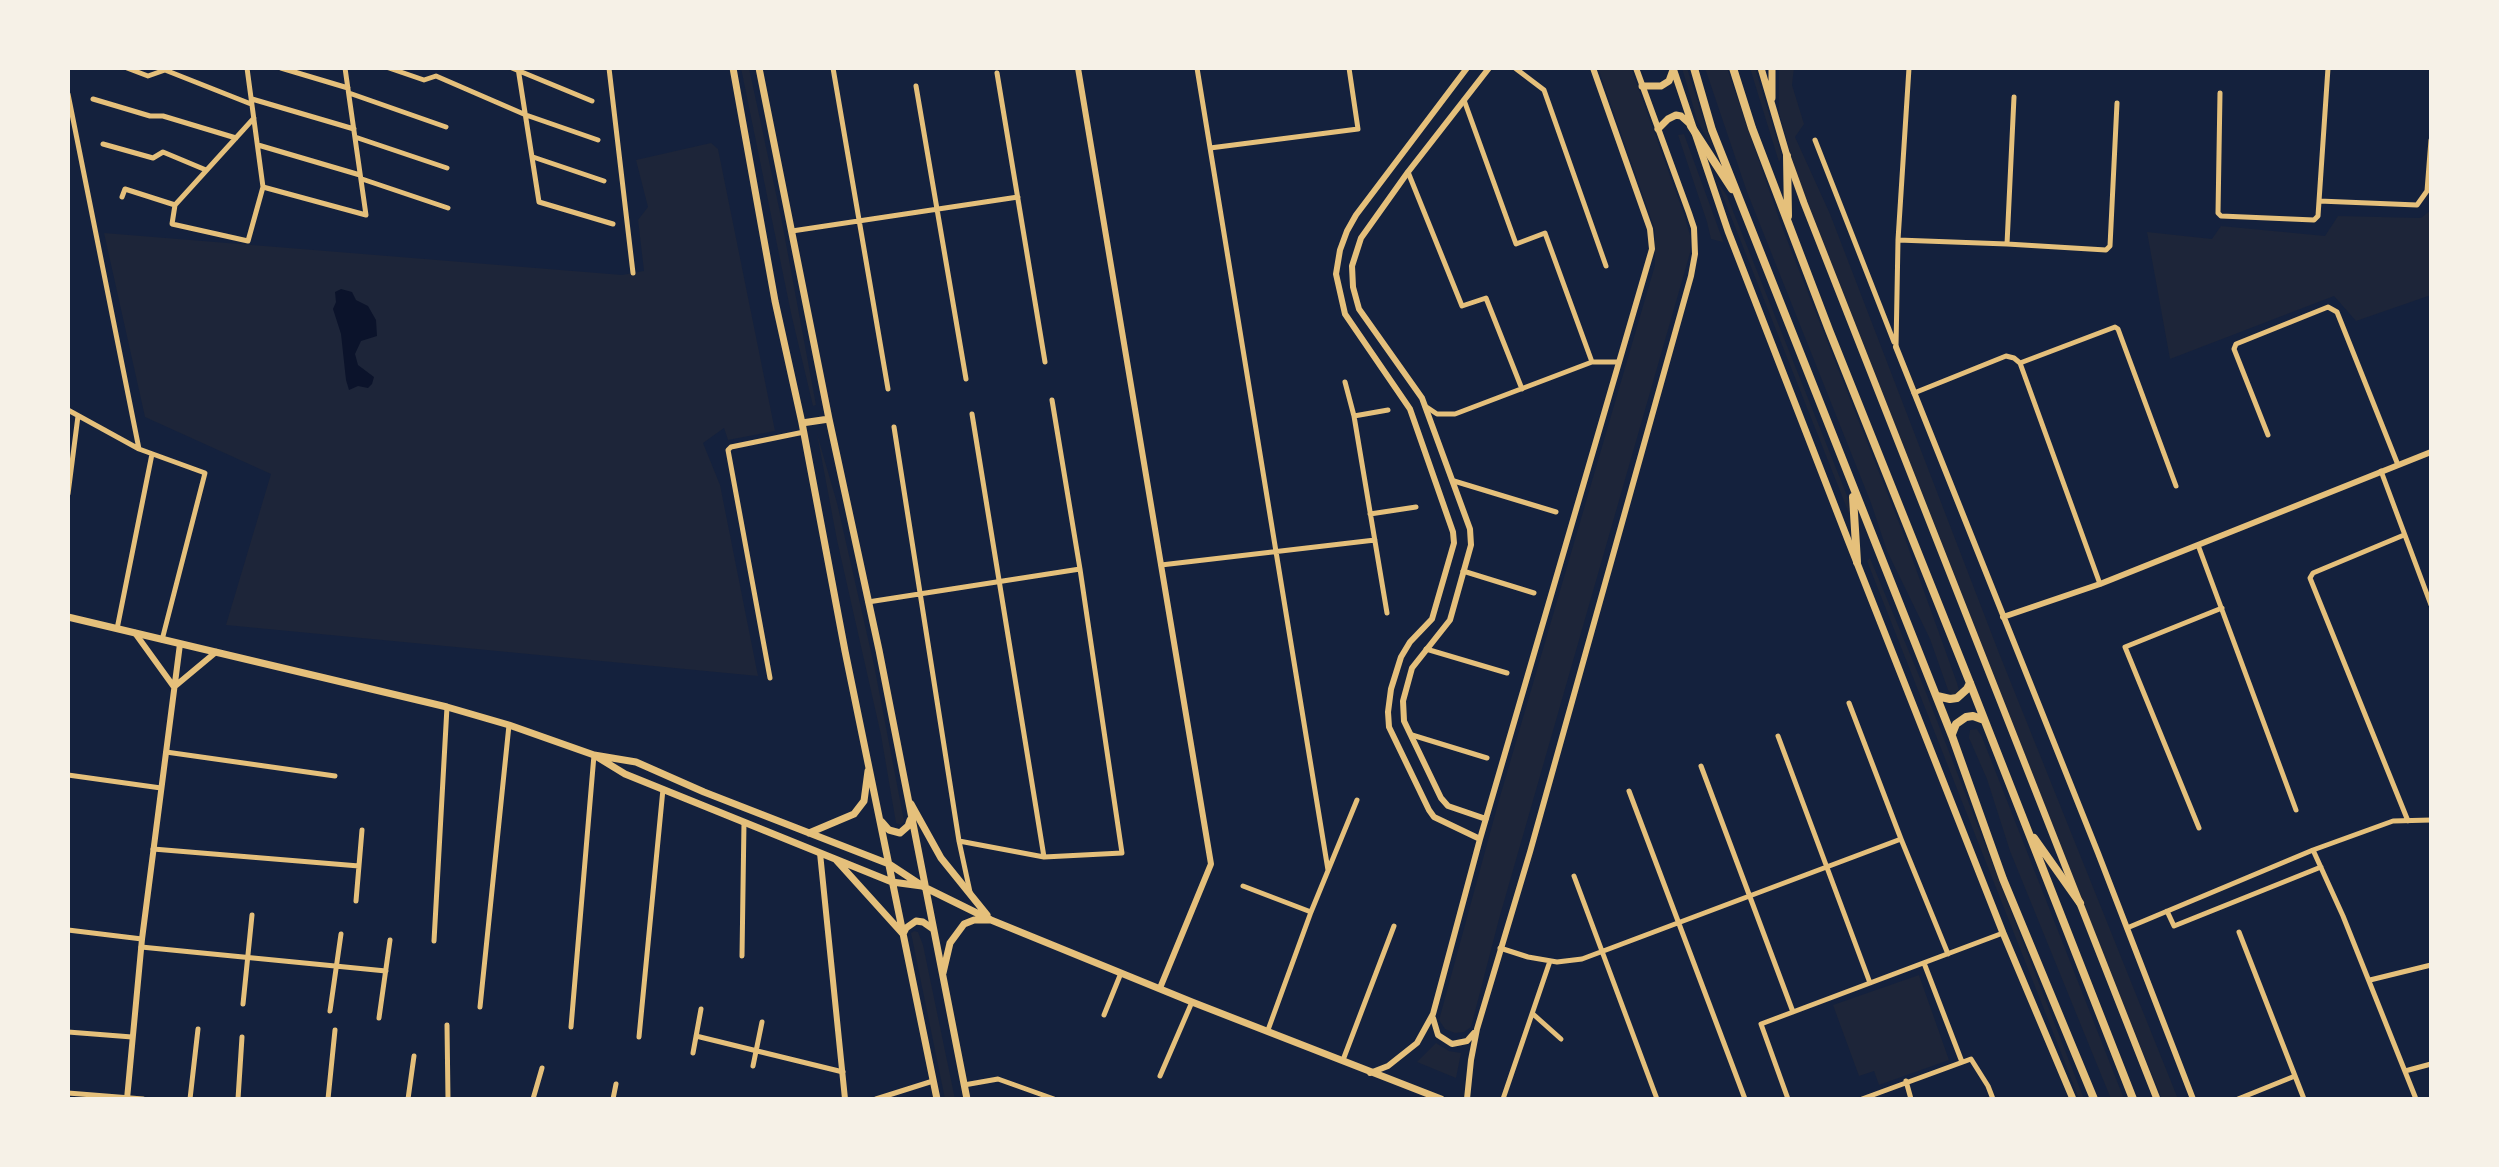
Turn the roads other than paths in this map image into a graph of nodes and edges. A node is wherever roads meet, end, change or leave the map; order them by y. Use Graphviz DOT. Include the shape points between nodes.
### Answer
graph roads {
  1 [pos="127,68"];
  2 [pos="247,68"];
  3 [pos="281,68"];
  4 [pos="345,68"];
  5 [pos="389,68"];
  6 [pos="609,68"];
  7 [pos="733,68"];
  8 [pos="759,68"];
  9 [pos="833,68"];
  10 [pos="1078,68"];
  11 [pos="1197,68"];
  12 [pos="1349,68"];
  13 [pos="1467,68"];
  14 [pos="1489,68"];
  15 [pos="1515,68"];
  16 [pos="1593,68"];
  17 [pos="1636,68"];
  18 [pos="1673,68"];
  19 [pos="1694,68"];
  20 [pos="1733,68"];
  21 [pos="1761,68"];
  22 [pos="1772,68"];
  23 [pos="1909,68"];
  24 [pos="2328,68"];
  25 [pos="516,69"];
  26 [pos="997,73"];
  27 [pos="916,86"];
  28 [pos="1642,86"];
  29 [pos="348,90"];
  30 [pos="2220,93"];
  31 [pos="68,94"];
  32 [pos="2014,97"];
  33 [pos="93,99"];
  34 [pos="1464,99"];
  35 [pos="592,101"];
  36 [pos="252,102"];
  37 [pos="2117,103"];
  38 [pos="1773,108"];
  39 [pos="526,115"];
  40 [pos="70,117"];
  41 [pos="254,118"];
  42 [pos="1691,126"];
  43 [pos="446,127"];
  44 [pos="1658,129"];
  45 [pos="354,133"];
  46 [pos="236,138"];
  47 [pos="598,140"];
  48 [pos="1815,140"];
  49 [pos="2431,140"];
  50 [pos="103,144"];
  51 [pos="258,145"];
  52 [pos="1210,148"];
  53 [pos="1787,156"];
  54 [pos="533,157"];
  55 [pos="447,168"];
  56 [pos="206,170"];
  57 [pos="1408,172"];
  58 [pos="360,176"];
  59 [pos="604,181"];
  60 [pos="263,187"];
  61 [pos="2429,191"];
  62 [pos="122,197"];
  63 [pos="1018,197"];
  64 [pos="2319,201"];
  65 [pos="175,205"];
  66 [pos="1743,207"];
  67 [pos="448,208"];
  68 [pos="937,209"];
  69 [pos="860,221"];
  70 [pos="613,224"];
  71 [pos="1789,224"];
  72 [pos="792,231"];
  73 [pos="1898,240"];
  74 [pos="2007,244"];
  75 [pos="1606,266"];
  76 [pos="633,273"];
  77 [pos="1896,347"];
  78 [pos="1045,362"];
  79 [pos="1592,362"];
  80 [pos="1620,362"];
  81 [pos="2020,363"];
  82 [pos="966,379"];
  83 [pos="1345,382"];
  84 [pos="888,389"];
  85 [pos="1522,389"];
  86 [pos="1914,393"];
  87 [pos="1052,400"];
  88 [pos="1425,406"];
  89 [pos="68,410"];
  90 [pos="1388,410"];
  91 [pos="972,414"];
  92 [pos="78,416"];
  93 [pos="1354,416"];
  94 [pos="829,419"];
  95 [pos="803,427"];
  96 [pos="894,427"];
  97 [pos="2268,435"];
  98 [pos="139,449"];
  99 [pos="2431,452"];
  100 [pos="152,454"];
  101 [pos="2398,465"];
  102 [pos="2381,471"];
  103 [pos="1454,481"];
  104 [pos="2176,486"];
  105 [pos="1852,488"];
  106 [pos="68,494"];
  107 [pos="1416,507"];
  108 [pos="1556,512"];
  109 [pos="1370,514"];
  110 [pos="2404,535"];
  111 [pos="1375,540"];
  112 [pos="2198,545"];
  113 [pos="1277,551"];
  114 [pos="1857,562"];
  115 [pos="1161,565"];
  116 [pos="1080,569"];
  117 [pos="1463,571"];
  118 [pos="1000,581"];
  119 [pos="2100,584"];
  120 [pos="1534,593"];
  121 [pos="922,594"];
  122 [pos="868,602"];
  123 [pos="2431,605"];
  124 [pos="2222,608"];
  125 [pos="1387,613"];
  126 [pos="68,617"];
  127 [pos="2003,617"];
  128 [pos="117,629"];
  129 [pos="135,633"];
  130 [pos="162,640"];
  131 [pos="180,644"];
  132 [pos="1426,649"];
  133 [pos="216,652"];
  134 [pos="1507,673"];
  135 [pos="770,678"];
  136 [pos="1970,683"];
  137 [pos="174,687"];
  138 [pos="1936,695"];
  139 [pos="1849,703"];
  140 [pos="447,707"];
  141 [pos="1985,720"];
  142 [pos="509,725"];
  143 [pos="1410,735"];
  144 [pos="1778,736"];
  145 [pos="1952,736"];
  146 [pos="166,752"];
  147 [pos="594,755"];
  148 [pos="1487,758"];
  149 [pos="869,761"];
  150 [pos="1701,766"];
  151 [pos="68,775"];
  152 [pos="335,776"];
  153 [pos="161,788"];
  154 [pos="663,789"];
  155 [pos="1629,791"];
  156 [pos="907,794"];
  157 [pos="1357,800"];
  158 [pos="1456,809"];
  159 [pos="2296,810"];
  160 [pos="910,814"];
  161 [pos="879,817"];
  162 [pos="1486,819"];
  163 [pos="2431,820"];
  164 [pos="2408,821"];
  165 [pos="744,822"];
  166 [pos="1450,824"];
  167 [pos="2027,828"];
  168 [pos="2199,828"];
  169 [pos="362,830"];
  170 [pos="809,833"];
  171 [pos="1480,839"];
  172 [pos="1901,839"];
  173 [pos="959,841"];
  174 [pos="153,849"];
  175 [pos="2313,850"];
  176 [pos="820,853"];
  177 [pos="1044,857"];
  178 [pos="836,859"];
  179 [pos="889,864"];
  180 [pos="359,866"];
  181 [pos="1827,867"];
  182 [pos="2321,867"];
  183 [pos="1328,870"];
  184 [pos="1574,876"];
  185 [pos="892,882"];
  186 [pos="1243,886"];
  187 [pos="924,887"];
  188 [pos="971,897"];
  189 [pos="1750,897"];
  190 [pos="356,901"];
  191 [pos="2080,903"];
  192 [pos="2167,911"];
  193 [pos="1311,912"];
  194 [pos="252,915"];
  195 [pos="991,920"];
  196 [pos="1679,923"];
  197 [pos="1394,926"];
  198 [pos="2127,928"];
  199 [pos="68,930"];
  200 [pos="933,930"];
  201 [pos="2239,932"];
  202 [pos="2003,933"];
  203 [pos="341,934"];
  204 [pos="903,934"];
  205 [pos="390,940"];
  206 [pos="434,941"];
  207 [pos="141,943"];
  208 [pos="1500,948"];
  209 [pos="1603,951"];
  210 [pos="1948,954"];
  211 [pos="742,956"];
  212 [pos="248,958"];
  213 [pos="1550,961"];
  214 [pos="1924,963"];
  215 [pos="2431,965"];
  216 [pos="336,966"];
  217 [pos="386,971"];
  218 [pos="1121,972"];
  219 [pos="943,975"];
  220 [pos="2370,980"];
  221 [pos="1870,983"];
  222 [pos="1160,988"];
  223 [pos="1192,1002"];
  224 [pos="243,1004"];
  225 [pos="480,1007"];
  226 [pos="701,1009"];
  227 [pos="330,1011"];
  228 [pos="1793,1012"];
  229 [pos="1433,1014"];
  230 [pos="1533,1014"];
  231 [pos="1104,1015"];
  232 [pos="379,1018"];
  233 [pos="762,1022"];
  234 [pos="447,1025"];
  235 [pos="571,1027"];
  236 [pos="198,1029"];
  237 [pos="1477,1029"];
  238 [pos="335,1030"];
  239 [pos="1268,1030"];
  240 [pos="68,1032"];
  241 [pos="696,1036"];
  242 [pos="132,1037"];
  243 [pos="242,1037"];
  244 [pos="639,1037"];
  245 [pos="1561,1039"];
  246 [pos="756,1051"];
  247 [pos="693,1053"];
  248 [pos="414,1056"];
  249 [pos="1343,1060"];
  250 [pos="1962,1062"];
  251 [pos="2431,1064"];
  252 [pos="753,1066"];
  253 [pos="542,1068"];
  254 [pos="2405,1071"];
  255 [pos="843,1072"];
  256 [pos="1370,1073"];
  257 [pos="1160,1076"];
  258 [pos="2295,1076"];
  259 [pos="933,1081"];
  260 [pos="1906,1081"];
  261 [pos="616,1084"];
  262 [pos="964,1085"];
  263 [pos="68,1093"];
  264 [pos="127,1098"];
  265 [pos="143,1099"];
  266 [pos="190,1099"];
  267 [pos="238,1099"];
  268 [pos="328,1099"];
  269 [pos="408,1099"];
  270 [pos="448,1099"];
  271 [pos="533,1099"];
  272 [pos="613,1099"];
  273 [pos="845,1099"];
  274 [pos="876,1099"];
  275 [pos="937,1099"];
  276 [pos="967,1099"];
  277 [pos="1054,1099"];
  278 [pos="1441,1099"];
  279 [pos="1467,1099"];
  280 [pos="1503,1099"];
  281 [pos="1657,1099"];
  282 [pos="1745,1099"];
  283 [pos="1788,1099"];
  284 [pos="1862,1099"];
  285 [pos="1911,1099"];
  286 [pos="1993,1099"];
  287 [pos="2073,1099"];
  288 [pos="2094,1099"];
  289 [pos="2133,1099"];
  290 [pos="2157,1099"];
  291 [pos="2193,1099"];
  292 [pos="2238,1099"];
  293 [pos="2304,1099"];
  294 [pos="2416,1099"];
  1 -- 36 [label="street" via="148,76 165,70"];
  2 -- 36 [label="street"];
  3 -- 29 [label="street"];
  4 -- 29 [label="street"];
  5 -- 39 [label="street" via="424,80 436,76"];
  6 -- 76 [label="street"];
  7 -- 95 [label="main road"];
  8 -- 72 [label="main road"];
  9 -- 69 [label="street"];
  10 -- 115 [label="street"];
  11 -- 52 [label="street"];
  12 -- 52 [label="street" via="1358,129"];
  13 -- 166 [label="street" via="1356,215 1336,274 1345,314 1410,409 1453,532 1432,619 1401,657 1388,712 1389,727 1429,810"];
  14 -- 34 [label="street"];
  15 -- 75 [label="street" via="1544,90"];
  16 -- 80 [label="street" via="1652,239"];
  17 -- 28 [label="street"];
  18 -- 28 [label="main road" via="1661,86"];
  18 -- 42 [label="main road"];
  19 -- 66 [label="highway"];
  20 -- 71 [label="highway"];
  21 -- 38 [label="main road"];
  22 -- 38 [label="main road"];
  23 -- 73 [label="street"];
  24 -- 64 [label="street"];
  25 -- 35 [label="street"];
  25 -- 39 [label="street"];
  26 -- 63 [label="street"];
  27 -- 68 [label="street"];
  28 -- 44 [label="street"];
  29 -- 43 [label="street"];
  29 -- 45 [label="street"];
  30 -- 64 [label="street" via="2218,213 2314,220"];
  31 -- 40 [label="street"];
  32 -- 74 [label="street"];
  33 -- 46 [label="street"];
  34 -- 57 [label="street"];
  34 -- 79 [label="street" via="1516,244 1545,233"];
  36 -- 41 [label="street"];
  36 -- 45 [label="street"];
  37 -- 74 [label="street" via="2109,249"];
  38 -- 53 [label="main road"];
  39 -- 47 [label="street"];
  39 -- 54 [label="street"];
  40 -- 98 [label="street"];
  41 -- 46 [label="street"];
  41 -- 51 [label="street"];
  42 -- 44 [label="main road" via="1676,115"];
  42 -- 66 [label="highway"];
  42 -- 114 [label="main road"];
  44 -- 208 [label="street" via="1694,228 1691,276"];
  45 -- 55 [label="street"];
  45 -- 58 [label="street"];
  46 -- 56 [label="street"];
  48 -- 77 [label="street"];
  49 -- 61 [label="street"];
  50 -- 56 [label="street" via="153,158 163,152"];
  51 -- 58 [label="street"];
  51 -- 60 [label="street"];
  52 -- 113 [label="street"];
  53 -- 71 [label="highway"];
  53 -- 191 [label="main road"];
  54 -- 59 [label="street"];
  54 -- 70 [label="street" via="539,202"];
  56 -- 65 [label="street"];
  57 -- 85 [label="street" via="1462,306 1486,298"];
  57 -- 88 [label="street" via="1361,238 1352,266 1353,287 1359,309"];
  58 -- 60 [label="street" via="366,215"];
  58 -- 67 [label="street"];
  60 -- 65 [label="street" via="248,241 172,224"];
  61 -- 64 [label="street" via="2417,205"];
  62 -- 65 [label="street" via="125,189"];
  63 -- 68 [label="street"];
  63 -- 78 [label="street"];
  66 -- 105 [label="highway"];
  68 -- 69 [label="street"];
  68 -- 82 [label="street"];
  69 -- 72 [label="street"];
  69 -- 84 [label="street"];
  71 -- 136 [label="highway"];
  72 -- 94 [label="main road"];
  73 -- 74 [label="street"];
  73 -- 77 [label="street"];
  77 -- 86 [label="street"];
  79 -- 80 [label="street"];
  79 -- 85 [label="street"];
  80 -- 162 [label="street"];
  81 -- 86 [label="street" via="2006,356"];
  81 -- 104 [label="street" via="2118,329"];
  81 -- 119 [label="street"];
  83 -- 93 [label="street"];
  85 -- 88 [label="street" via="1455,414 1437,414"];
  86 -- 127 [label="street"];
  87 -- 116 [label="street"];
  88 -- 103 [label="street"];
  89 -- 92 [label="street"];
  90 -- 93 [label="street"];
  91 -- 118 [label="street"];
  92 -- 98 [label="street"];
  92 -- 106 [label="street"];
  93 -- 109 [label="street"];
  94 -- 95 [label="main road"];
  94 -- 122 [label="main road"];
  95 -- 135 [label="street" via="728,450"];
  95 -- 149 [label="main road"];
  96 -- 121 [label="street"];
  97 -- 101 [label="street" via="2236,344 2333,308"];
  98 -- 100 [label="street"];
  99 -- 101 [label="street"];
  100 -- 128 [label="street"];
  100 -- 130 [label="street" via="205,473"];
  101 -- 102 [label="street"];
  102 -- 110 [label="street"];
  102 -- 112 [label="street"];
  103 -- 108 [label="street"];
  103 -- 117 [label="street" via="1470,529"];
  105 -- 114 [label="highway"];
  105 -- 138 [label="highway"];
  107 -- 109 [label="street"];
  109 -- 111 [label="street"];
  110 -- 123 [label="street"];
  110 -- 164 [label="street" via="2310,578"];
  111 -- 113 [label="street"];
  111 -- 125 [label="street"];
  112 -- 119 [label="street"];
  112 -- 124 [label="street"];
  113 -- 115 [label="street"];
  113 -- 183 [label="street"];
  114 -- 202 [label="main road"];
  115 -- 222 [label="street" via="1211,864"];
  116 -- 118 [label="street"];
  116 -- 177 [label="street" via="1122,853"];
  117 -- 120 [label="street"];
  117 -- 132 [label="street" via="1450,620"];
  118 -- 121 [label="street"];
  118 -- 177 [label="street"];
  119 -- 127 [label="street"];
  121 -- 122 [label="street"];
  121 -- 173 [label="street"];
  122 -- 156 [label="main road"];
  124 -- 159 [label="street"];
  124 -- 168 [label="street" via="2125,647"];
  126 -- 128 [label="main road"];
  127 -- 198 [label="street"];
  128 -- 129 [label="main road"];
  129 -- 130 [label="main road"];
  129 -- 137 [label="street"];
  130 -- 131 [label="main road"];
  131 -- 133 [label="main road"];
  131 -- 137 [label="street"];
  132 -- 134 [label="street"];
  132 -- 143 [label="street" via="1412,668 1403,701"];
  133 -- 137 [label="street"];
  133 -- 140 [label="main road"];
  136 -- 138 [label="highway" via="1957,698"];
  136 -- 141 [label="highway"];
  137 -- 146 [label="street"];
  138 -- 145 [label="highway"];
  139 -- 172 [label="street"];
  140 -- 142 [label="main road"];
  140 -- 206 [label="street"];
  141 -- 145 [label="highway" via="1961,719"];
  141 -- 167 [label="highway"];
  142 -- 147 [label="main road"];
  142 -- 225 [label="street"];
  143 -- 148 [label="street"];
  143 -- 158 [label="street" via="1441,798"];
  144 -- 181 [label="street"];
  145 -- 288 [label="highway" via="2003,879"];
  146 -- 152 [label="street"];
  146 -- 153 [label="street"];
  147 -- 154 [label="main road"];
  147 -- 170 [label="main road" via="636,762"];
  147 -- 235 [label="street"];
  149 -- 161 [label="main road"];
  149 -- 170 [label="main road" via="864,801 854,814"];
  150 -- 189 [label="street"];
  151 -- 153 [label="street"];
  153 -- 174 [label="street"];
  154 -- 165 [label="main road"];
  154 -- 244 [label="street"];
  155 -- 196 [label="street"];
  156 -- 160 [label="main road"];
  156 -- 188 [label="main road" via="941,858"];
  157 -- 183 [label="street"];
  158 -- 162 [label="street"];
  158 -- 166 [label="street" via="1462,820"];
  160 -- 161 [label="main road" via="900,833 889,830"];
  160 -- 187 [label="main road"];
  161 -- 179 [label="main road"];
  162 -- 171 [label="street"];
  163 -- 164 [label="street"];
  164 -- 175 [label="street" via="2393,821"];
  165 -- 176 [label="main road"];
  165 -- 211 [label="street"];
  166 -- 171 [label="street"];
  167 -- 191 [label="highway"];
  167 -- 289 [label="highway"];
  169 -- 180 [label="street"];
  170 -- 179 [label="main road"];
  171 -- 229 [label="street"];
  172 -- 181 [label="street"];
  172 -- 210 [label="street"];
  173 -- 177 [label="street"];
  173 -- 188 [label="street"];
  174 -- 180 [label="street"];
  174 -- 207 [label="street"];
  175 -- 182 [label="street"];
  175 -- 192 [label="street"];
  176 -- 178 [label="main road"];
  176 -- 255 [label="street"];
  178 -- 185 [label="main road"];
  178 -- 204 [label="main road"];
  179 -- 185 [label="main road"];
  179 -- 187 [label="main road"];
  180 -- 190 [label="street"];
  181 -- 189 [label="street"];
  181 -- 221 [label="street"];
  182 -- 192 [label="street" via="2174,926"];
  182 -- 220 [label="street"];
  183 -- 193 [label="street"];
  184 -- 209 [label="street"];
  185 -- 187 [label="main road"];
  185 -- 204 [label="main road"];
  186 -- 193 [label="street"];
  187 -- 195 [label="main road"];
  187 -- 200 [label="main road"];
  188 -- 195 [label="main road"];
  189 -- 196 [label="street"];
  189 -- 228 [label="street"];
  191 -- 290 [label="main road"];
  192 -- 198 [label="street"];
  193 -- 239 [label="street"];
  194 -- 212 [label="street"];
  195 -- 218 [label="main road"];
  195 -- 219 [label="main road" via="964,924 950,943"];
  196 -- 209 [label="street"];
  196 -- 282 [label="street"];
  197 -- 249 [label="street"];
  198 -- 291 [label="street"];
  199 -- 207 [label="street"];
  200 -- 204 [label="main road" via="916,921"];
  200 -- 219 [label="main road"];
  201 -- 258 [label="street"];
  202 -- 210 [label="street"];
  202 -- 287 [label="main road"];
  203 -- 216 [label="street"];
  204 -- 259 [label="main road"];
  205 -- 217 [label="street"];
  207 -- 212 [label="street"];
  207 -- 242 [label="street"];
  208 -- 213 [label="street"];
  208 -- 237 [label="street"];
  209 -- 213 [label="street"];
  209 -- 281 [label="street"];
  210 -- 214 [label="street"];
  212 -- 216 [label="street"];
  212 -- 224 [label="street"];
  213 -- 230 [label="street"];
  214 -- 221 [label="street"];
  214 -- 250 [label="street"];
  215 -- 220 [label="street"];
  216 -- 217 [label="street"];
  216 -- 227 [label="street"];
  217 -- 232 [label="street"];
  218 -- 222 [label="main road"];
  218 -- 231 [label="street"];
  219 -- 262 [label="main road"];
  220 -- 254 [label="street"];
  221 -- 228 [label="street"];
  222 -- 223 [label="main road"];
  223 -- 239 [label="main road"];
  223 -- 257 [label="street"];
  226 -- 241 [label="street"];
  228 -- 283 [label="street" via="1761,1024"];
  229 -- 237 [label="street" via="1438,1035 1452,1044 1467,1041"];
  229 -- 256 [label="street" via="1417,1043"];
  230 -- 245 [label="street"];
  230 -- 280 [label="street"];
  233 -- 246 [label="street"];
  234 -- 270 [label="street"];
  236 -- 266 [label="street"];
  237 -- 279 [label="street"];
  238 -- 268 [label="street"];
  239 -- 249 [label="main road"];
  240 -- 242 [label="street"];
  241 -- 246 [label="street"];
  241 -- 247 [label="street"];
  242 -- 264 [label="street"];
  243 -- 267 [label="street"];
  246 -- 252 [label="street"];
  246 -- 255 [label="street"];
  248 -- 269 [label="street"];
  249 -- 256 [label="main road"];
  250 -- 260 [label="street"];
  250 -- 286 [label="street" via="1971,1059"];
  251 -- 254 [label="street"];
  253 -- 271 [label="street"];
  254 -- 294 [label="street"];
  255 -- 273 [label="street"];
  256 -- 278 [label="main road"];
  258 -- 292 [label="street"];
  258 -- 293 [label="street"];
  259 -- 274 [label="street"];
  259 -- 275 [label="main road"];
  260 -- 284 [label="street"];
  260 -- 285 [label="street"];
  261 -- 272 [label="street"];
  262 -- 276 [label="main road"];
  262 -- 277 [label="street" via="998,1079"];
  263 -- 264 [label="street"];
  264 -- 265 [label="street"];
}
